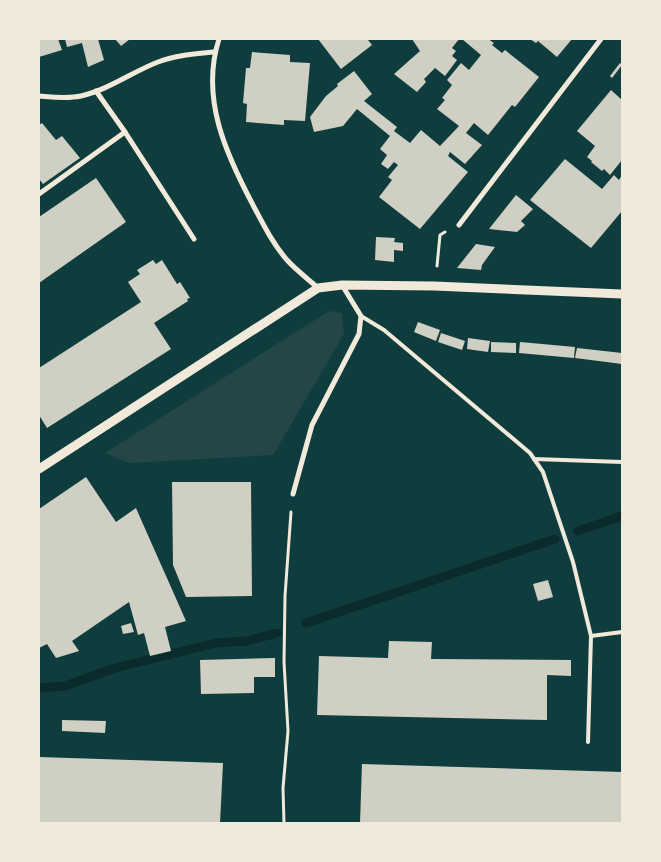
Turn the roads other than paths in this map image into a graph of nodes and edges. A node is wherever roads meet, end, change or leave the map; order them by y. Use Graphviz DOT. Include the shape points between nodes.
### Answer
graph roads {
  1 [pos="219,39"];
  2 [pos="601,39"];
  3 [pos="214,52"];
  4 [pos="96,91"];
  5 [pos="39,96"];
  6 [pos="125,132"];
  7 [pos="39,194"];
  8 [pos="459,225"];
  9 [pos="194,238"];
  10 [pos="342,285"];
  11 [pos="318,288"];
  12 [pos="622,294"];
  13 [pos="361,316"];
  14 [pos="534,459"];
  15 [pos="622,462"];
  16 [pos="39,469"];
  17 [pos="294,494"];
  18 [pos="622,632"];
  19 [pos="591,636"];
  20 [pos="588,742"];
  1 -- 3 [label="street"];
  2 -- 8 [label="street"];
  3 -- 4 [label="street" via="177,56 158,62"];
  3 -- 11 [label="street" via="211,75 213,99 235,171 288,261"];
  4 -- 5 [label="street" via="80,96"];
  4 -- 6 [label="street"];
  6 -- 7 [label="street"];
  6 -- 9 [label="street"];
  10 -- 11 [label="street"];
  10 -- 12 [label="street"];
  10 -- 13 [label="street"];
  11 -- 16 [label="street"];
  13 -- 14 [label="lane" via="384,330"];
  13 -- 17 [label="street" via="359,334 312,426"];
  14 -- 15 [label="lane"];
  14 -- 19 [label="lane" via="543,472 574,562"];
  18 -- 19 [label="lane"];
  19 -- 20 [label="lane"];
}
